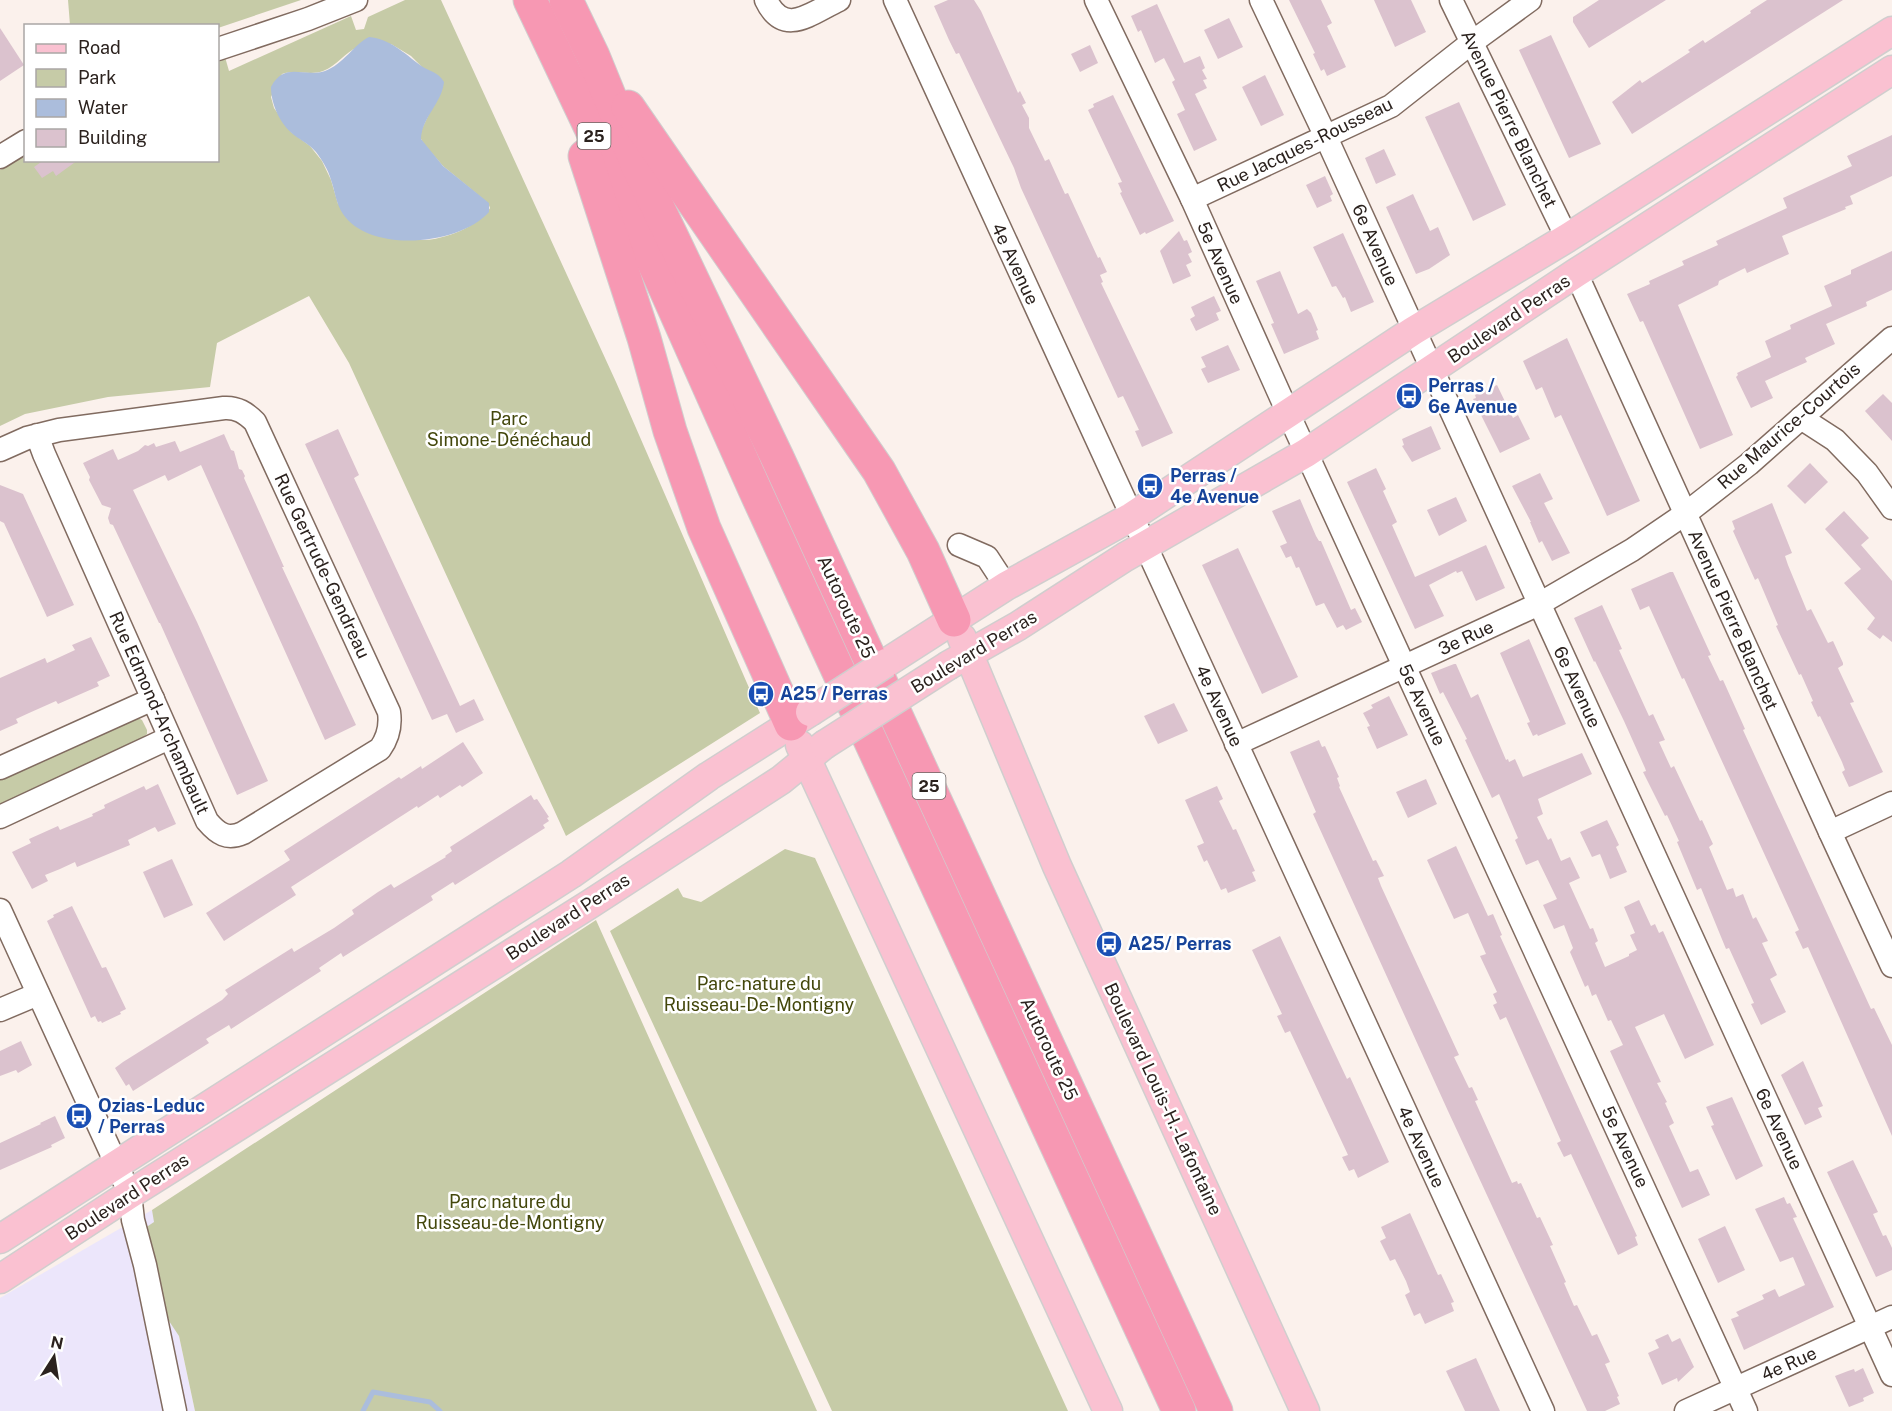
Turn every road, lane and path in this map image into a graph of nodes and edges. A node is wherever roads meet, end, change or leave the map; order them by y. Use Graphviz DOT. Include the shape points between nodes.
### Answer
graph roads {
  1 [pos="356,0"];
  2 [pos="530,0"];
  3 [pos="566,0"];
  4 [pos="766,0"];
  5 [pos="839,0"];
  6 [pos="895,0"];
  7 [pos="1096,0"];
  8 [pos="1261,0"];
  9 [pos="1451,0"];
  10 [pos="1530,0"];
  11 [pos="1892,31"];
  12 [pos="1471,43"];
  13 [pos="552,48"];
  14 [pos="219,49"];
  15 [pos="593,56"];
  16 [pos="1892,70"];
  17 [pos="1326,136"];
  18 [pos="24,142"];
  19 [pos="0,157"];
  20 [pos="1192,199"];
  21 [pos="1567,238"];
  22 [pos="1576,273"];
  23 [pos="1413,331"];
  24 [pos="1892,338"];
  25 [pos="1432,371"];
  26 [pos="1288,413"];
  27 [pos="1801,418"];
  28 [pos="37,435"];
  29 [pos="0,450"];
  30 [pos="1306,453"];
  31 [pos="1892,508"];
  32 [pos="1685,514"];
  33 [pos="1131,517"];
  34 [pos="959,544"];
  35 [pos="1146,546"];
  36 [pos="1006,586"];
  37 [pos="1539,604"];
  38 [pos="946,625"];
  39 [pos="959,660"];
  40 [pos="1405,667"];
  41 [pos="153,699"];
  42 [pos="800,718"];
  43 [pos="388,733"];
  44 [pos="169,738"];
  45 [pos="1236,744"];
  46 [pos="816,753"];
  47 [pos="0,768"];
  48 [pos="1892,803"];
  49 [pos="0,817"];
  50 [pos="1830,832"];
  51 [pos="0,910"];
  52 [pos="1892,966"];
  53 [pos="38,994"];
  54 [pos="0,1010"];
  55 [pos="117,1165"];
  56 [pos="130,1194"];
  57 [pos="0,1239"];
  58 [pos="0,1279"];
  59 [pos="1892,1317"];
  60 [pos="1870,1327"];
  61 [pos="1892,1375"];
  62 [pos="1736,1388"];
  63 [pos="175,1411"];
  64 [pos="1108,1411"];
  65 [pos="1179,1411"];
  66 [pos="1216,1411"];
  67 [pos="1305,1411"];
  68 [pos="1542,1411"];
  69 [pos="1686,1411"];
  70 [pos="1746,1411"];
  1 -- 14 [label="street"];
  2 -- 13 [label="highway, Autoroute 25 / 25"];
  3 -- 15 [label="highway, Autoroute 25 / 25"];
  4 -- 5 [label="street" via="781,20 795,21"];
  6 -- 33 [label="street, 4e Avenue"];
  7 -- 20 [label="street, 5e Avenue"];
  8 -- 17 [label="street, 6e Avenue"];
  9 -- 12 [label="street, Avenue Pierre Blanchet"];
  10 -- 12 [label="street, Rue Jacques-Rousseau"];
  11 -- 21 [label="main road, Boulevard Perras"];
  12 -- 17 [label="street, Rue Jacques-Rousseau" via="1391,106"];
  12 -- 21 [label="street, Avenue Pierre Blanchet"];
  13 -- 42 [label="highway" via="687,481 714,553"];
  13 -- 65 [label="highway, Autoroute 25 / 25" via="637,225"];
  15 -- 38 [label="highway" via="879,471 910,526"];
  15 -- 66 [label="highway, Autoroute 25 / 25" via="637,164 796,498"];
  16 -- 22 [label="main road, Boulevard Perras"];
  17 -- 20 [label="street, Rue Jacques-Rousseau"];
  17 -- 23 [label="street, 6e Avenue"];
  18 -- 19 [label="street"];
  20 -- 26 [label="street, 5e Avenue"];
  21 -- 23 [label="main road, Boulevard Perras"];
  22 -- 25 [label="main road, Boulevard Perras"];
  22 -- 32 [label="street, Avenue Pierre Blanchet"];
  23 -- 25 [label="street, 6e Avenue"];
  23 -- 26 [label="main road, Boulevard Perras"];
  24 -- 27 [label="street, Rue Maurice-Courtois"];
  25 -- 30 [label="main road, Boulevard Perras"];
  25 -- 37 [label="street, 6e Avenue"];
  26 -- 30 [label="street, 5e Avenue"];
  26 -- 33 [label="main road, Boulevard Perras"];
  27 -- 31 [label="street" via="1835,440 1867,473"];
  27 -- 32 [label="street, Rue Maurice-Courtois"];
  28 -- 29 [label="street"];
  28 -- 41 [label="street, Rue Edmond-Archambault"];
  28 -- 43 [label="street, Rue Gertrude-Gendreau" via="170,413 224,408 246,414 255,422 389,712"];
  30 -- 35 [label="main road, Boulevard Perras"];
  30 -- 40 [label="street, 5e Avenue"];
  32 -- 37 [label="street, 3e Rue"];
  32 -- 50 [label="street, Avenue Pierre Blanchet"];
  33 -- 35 [label="street, 4e Avenue"];
  33 -- 36 [label="main road, Boulevard Perras"];
  34 -- 36 [label="street" via="987,557"];
  35 -- 39 [label="main road, Boulevard Perras"];
  35 -- 45 [label="street, 4e Avenue"];
  36 -- 38 [label="main road, Boulevard Perras"];
  37 -- 40 [label="street, 3e Rue"];
  37 -- 60 [label="street, 6e Avenue"];
  38 -- 39 [label="main road, Boulevard Louis-H.-Lafontaine"];
  38 -- 42 [label="main road, Boulevard Perras, bridge"];
  39 -- 46 [label="main road, Boulevard Perras, bridge"];
  39 -- 67 [label="main road, Boulevard Louis-H.-Lafontaine"];
  40 -- 45 [label="street, 3e Rue"];
  40 -- 62 [label="street, 5e Avenue"];
  41 -- 44 [label="street, Rue Edmond-Archambault"];
  41 -- 47 [label="street"];
  42 -- 46 [label="main road"];
  42 -- 55 [label="main road, Boulevard Perras" via="709,776 578,870"];
  43 -- 44 [label="street, Rue Edmond-Archambault" via="380,749 234,837 215,831 207,821"];
  44 -- 49 [label="street"];
  45 -- 68 [label="street, 4e Avenue"];
  46 -- 56 [label="main road, Boulevard Perras" via="781,780 590,904"];
  46 -- 64 [label="main road" via="843,834"];
  48 -- 50 [label="street"];
  50 -- 52 [label="street, Avenue Pierre Blanchet"];
  51 -- 53 [label="street"];
  53 -- 54 [label="street"];
  53 -- 55 [label="street"];
  55 -- 56 [label="street"];
  55 -- 57 [label="main road, Boulevard Perras"];
  56 -- 58 [label="main road, Boulevard Perras"];
  56 -- 63 [label="street"];
  59 -- 60 [label="street, 4e Rue"];
  60 -- 61 [label="street, 6e Avenue"];
  60 -- 62 [label="street, 4e Rue"];
  62 -- 69 [label="street, 4e Rue"];
  62 -- 70 [label="street, 5e Avenue"];
}
